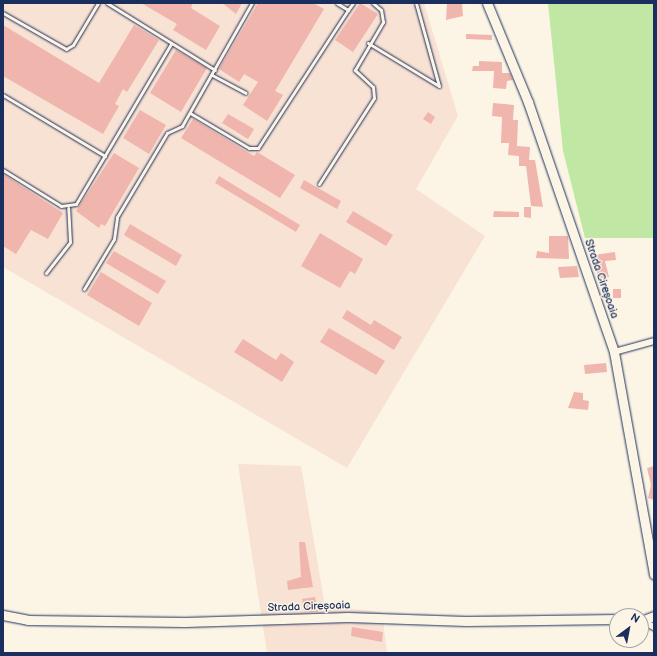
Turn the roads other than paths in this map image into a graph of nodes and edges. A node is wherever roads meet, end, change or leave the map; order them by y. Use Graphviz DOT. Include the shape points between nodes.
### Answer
graph roads {
  1 [pos="98,3"];
  2 [pos="107,3"];
  3 [pos="252,3"];
  4 [pos="337,3"];
  5 [pos="353,3"];
  6 [pos="373,3"];
  7 [pos="416,3"];
  8 [pos="487,3"];
  9 [pos="348,10"];
  10 [pos="3,13"];
  11 [pos="368,43"];
  12 [pos="171,44"];
  13 [pos="215,70"];
  14 [pos="212,75"];
  15 [pos="246,93"];
  16 [pos="3,95"];
  17 [pos="190,113"];
  18 [pos="105,156"];
  19 [pos="3,170"];
  20 [pos="319,184"];
  21 [pos="68,208"];
  22 [pos="46,273"];
  23 [pos="84,290"];
  24 [pos="654,341"];
  25 [pos="614,352"];
  26 [pos="654,574"];
  27 [pos="3,615"];
  28 [pos="609,619"];
  1 -- 10 [label="lane" via="73,45 66,49"];
  2 -- 12 [label="lane"];
  3 -- 13 [label="lane"];
  4 -- 9 [label="lane"];
  5 -- 9 [label="lane"];
  6 -- 11 [label="lane" via="381,10 383,22"];
  7 -- 11 [label="lane" via="439,86"];
  8 -- 25 [label="street, Strada Cireșoaia" via="528,102"];
  9 -- 17 [label="lane" via="258,148 249,148"];
  11 -- 20 [label="lane" via="355,70 373,87 374,98"];
  12 -- 13 [label="lane"];
  12 -- 18 [label="lane"];
  13 -- 14 [label="lane"];
  14 -- 15 [label="lane"];
  14 -- 17 [label="lane"];
  16 -- 18 [label="lane"];
  17 -- 23 [label="lane" via="178,130 167,133 124,204 115,221 114,239"];
  18 -- 21 [label="lane" via="76,204"];
  19 -- 21 [label="lane"];
  21 -- 22 [label="lane" via="70,242"];
  24 -- 25 [label="street"];
  25 -- 26 [label="street, Strada Cireșoaia"];
  27 -- 28 [label="street, Strada Cireșoaia" via="28,620 185,622 348,617 466,621"];
}
